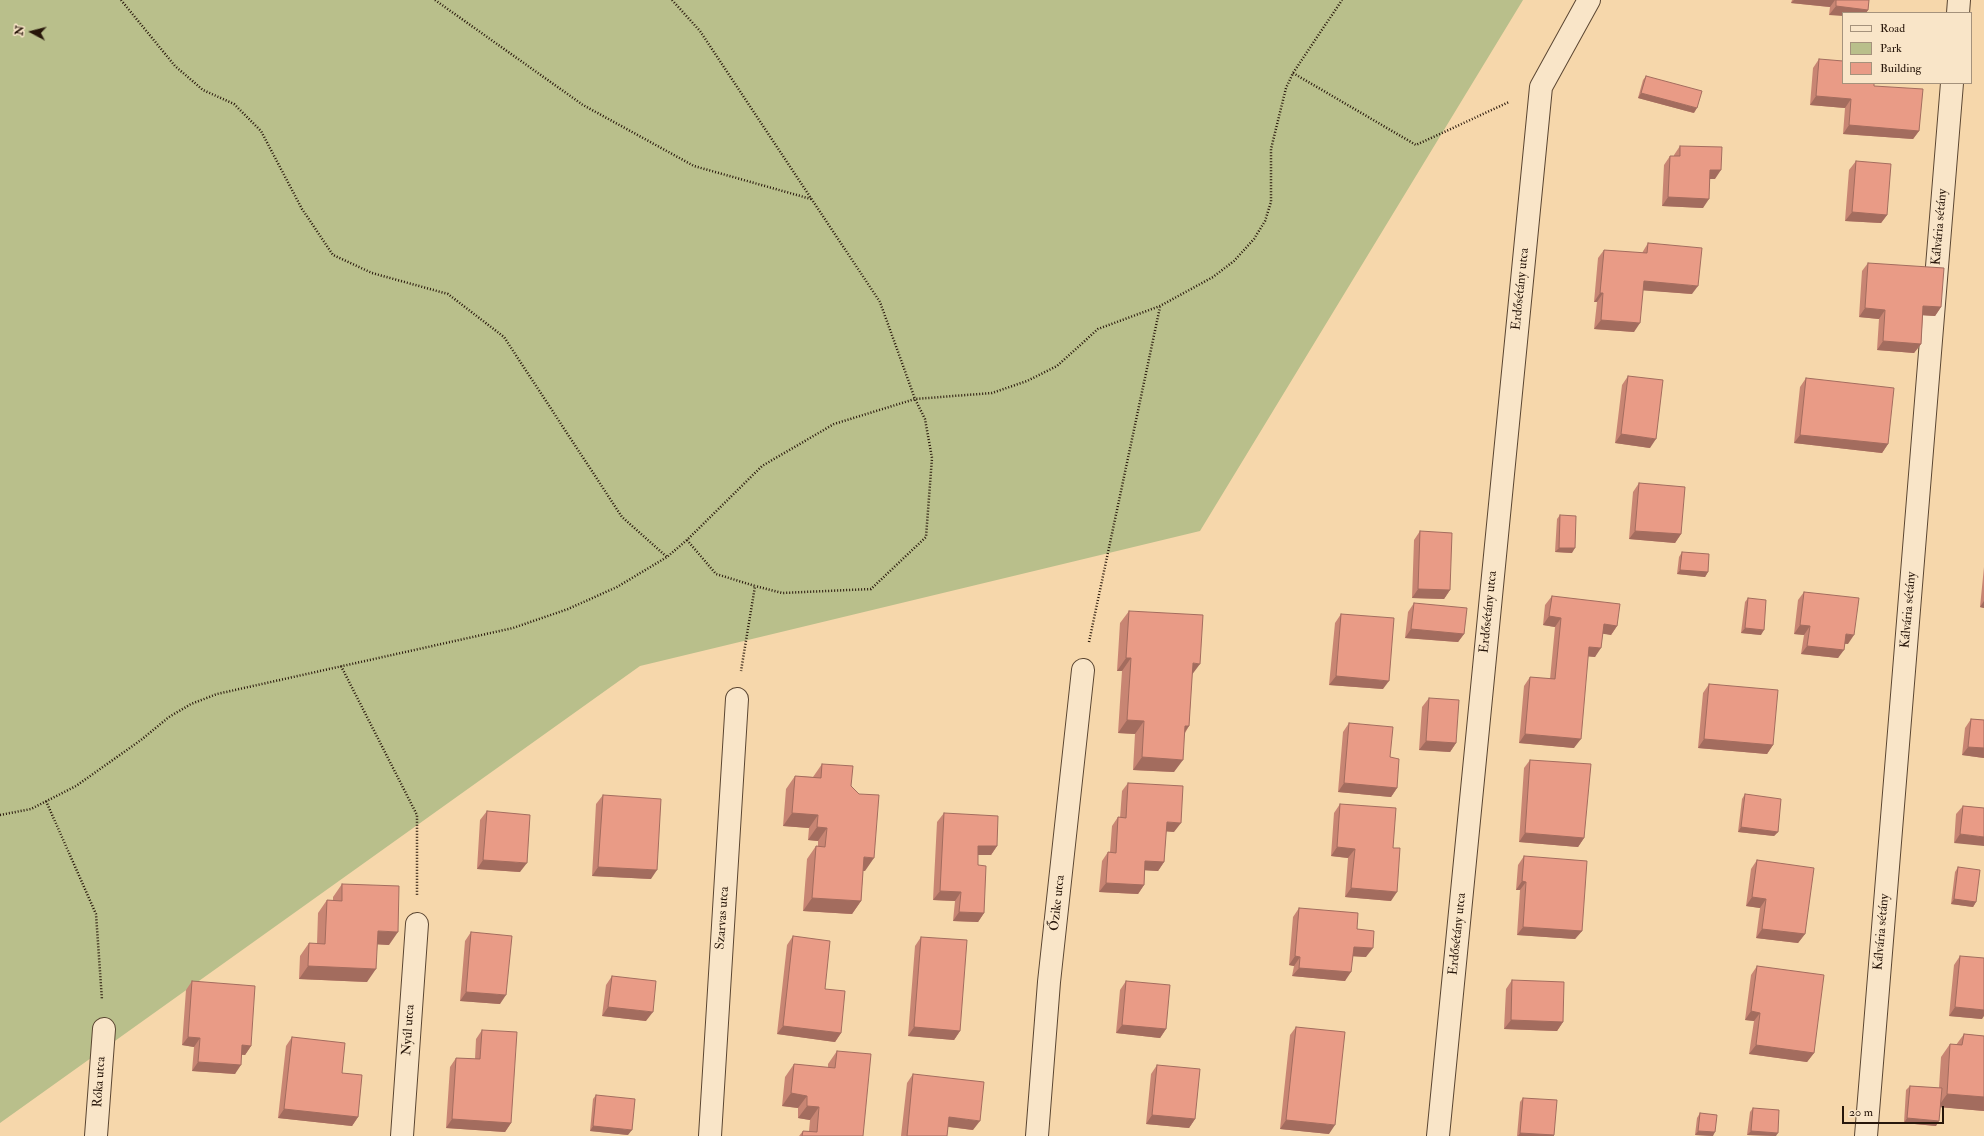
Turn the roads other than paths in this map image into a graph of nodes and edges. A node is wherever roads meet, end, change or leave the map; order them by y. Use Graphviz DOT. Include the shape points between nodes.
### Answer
graph roads {
  1 [pos="1589,0"];
  2 [pos="1959,0"];
  3 [pos="1958,12"];
  4 [pos="1952,84"];
  5 [pos="1083,670"];
  6 [pos="737,699"];
  7 [pos="417,924"];
  8 [pos="104,1029"];
  9 [pos="96,1136"];
  10 [pos="402,1136"];
  11 [pos="710,1136"];
  12 [pos="1037,1136"];
  13 [pos="1438,1136"];
  14 [pos="1866,1136"];
  1 -- 13 [label="street, Erdősétány utca" via="1541,87"];
  2 -- 3 [label="street"];
  4 -- 14 [label="street, Kálvária sétány"];
  5 -- 12 [label="street, Őzike utca" via="1049,982"];
  6 -- 11 [label="street, Szarvas utca"];
  7 -- 10 [label="street, Nyúl utca"];
  8 -- 9 [label="street, Róka utca"];
}
